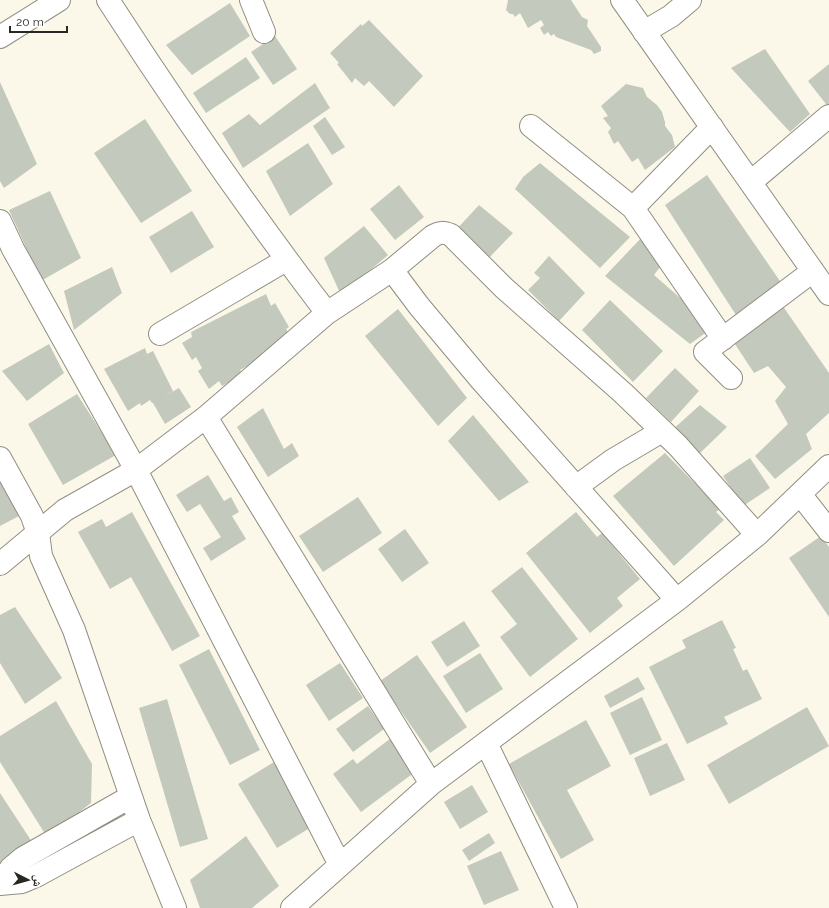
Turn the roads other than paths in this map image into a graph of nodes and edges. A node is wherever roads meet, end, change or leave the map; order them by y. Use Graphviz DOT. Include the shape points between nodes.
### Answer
graph roads {
  1 [pos="59,0"];
  2 [pos="108,0"];
  3 [pos="251,0"];
  4 [pos="622,0"];
  5 [pos="690,0"];
  6 [pos="264,32"];
  7 [pos="644,32"];
  8 [pos="0,37"];
  9 [pos="829,116"];
  10 [pos="531,126"];
  11 [pos="712,127"];
  12 [pos="750,182"];
  13 [pos="633,208"];
  14 [pos="0,221"];
  15 [pos="286,260"];
  16 [pos="392,270"];
  17 [pos="813,271"];
  18 [pos="829,294"];
  19 [pos="327,313"];
  20 [pos="160,334"];
  21 [pos="723,339"];
  22 [pos="731,378"];
  23 [pos="206,417"];
  24 [pos="662,431"];
  25 [pos="0,458"];
  26 [pos="829,466"];
  27 [pos="136,470"];
  28 [pos="576,487"];
  29 [pos="800,494"];
  30 [pos="829,531"];
  31 [pos="38,533"];
  32 [pos="757,535"];
  33 [pos="0,564"];
  34 [pos="677,600"];
  35 [pos="486,743"];
  36 [pos="432,784"];
  37 [pos="130,797"];
  38 [pos="139,820"];
  39 [pos="340,865"];
  40 [pos="0,884"];
  41 [pos="175,908"];
  42 [pos="292,908"];
  43 [pos="566,908"];
  1 -- 8 [label="street"];
  2 -- 15 [label="street" via="147,61"];
  3 -- 6 [label="street"];
  4 -- 7 [label="street"];
  5 -- 7 [label="street" via="671,16"];
  7 -- 11 [label="street"];
  9 -- 12 [label="street"];
  10 -- 13 [label="street"];
  11 -- 12 [label="street"];
  11 -- 13 [label="street"];
  12 -- 17 [label="street"];
  13 -- 21 [label="street"];
  14 -- 27 [label="street" via="13,249"];
  15 -- 19 [label="street"];
  15 -- 20 [label="street"];
  16 -- 19 [label="street"];
  16 -- 24 [label="street" via="439,232 451,235 504,288 623,393"];
  16 -- 28 [label="street" via="481,380"];
  17 -- 18 [label="street"];
  17 -- 21 [label="street"];
  19 -- 23 [label="street"];
  21 -- 22 [label="street" via="705,352"];
  23 -- 27 [label="street"];
  23 -- 36 [label="street"];
  24 -- 28 [label="street" via="613,460"];
  24 -- 32 [label="street"];
  25 -- 31 [label="street" via="32,516"];
  26 -- 29 [label="street"];
  27 -- 31 [label="street" via="65,510"];
  27 -- 39 [label="street"];
  28 -- 34 [label="street"];
  29 -- 30 [label="street"];
  29 -- 32 [label="street"];
  31 -- 33 [label="street"];
  31 -- 37 [label="street" via="41,556 74,630"];
  32 -- 34 [label="street"];
  34 -- 35 [label="street"];
  35 -- 36 [label="street"];
  35 -- 43 [label="street"];
  36 -- 39 [label="street"];
  37 -- 38 [label="street"];
  37 -- 40 [label="street" via="23,858 11,868"];
  38 -- 40 [label="street" via="36,876 22,882"];
  38 -- 41 [label="street"];
  39 -- 42 [label="street"];
}
